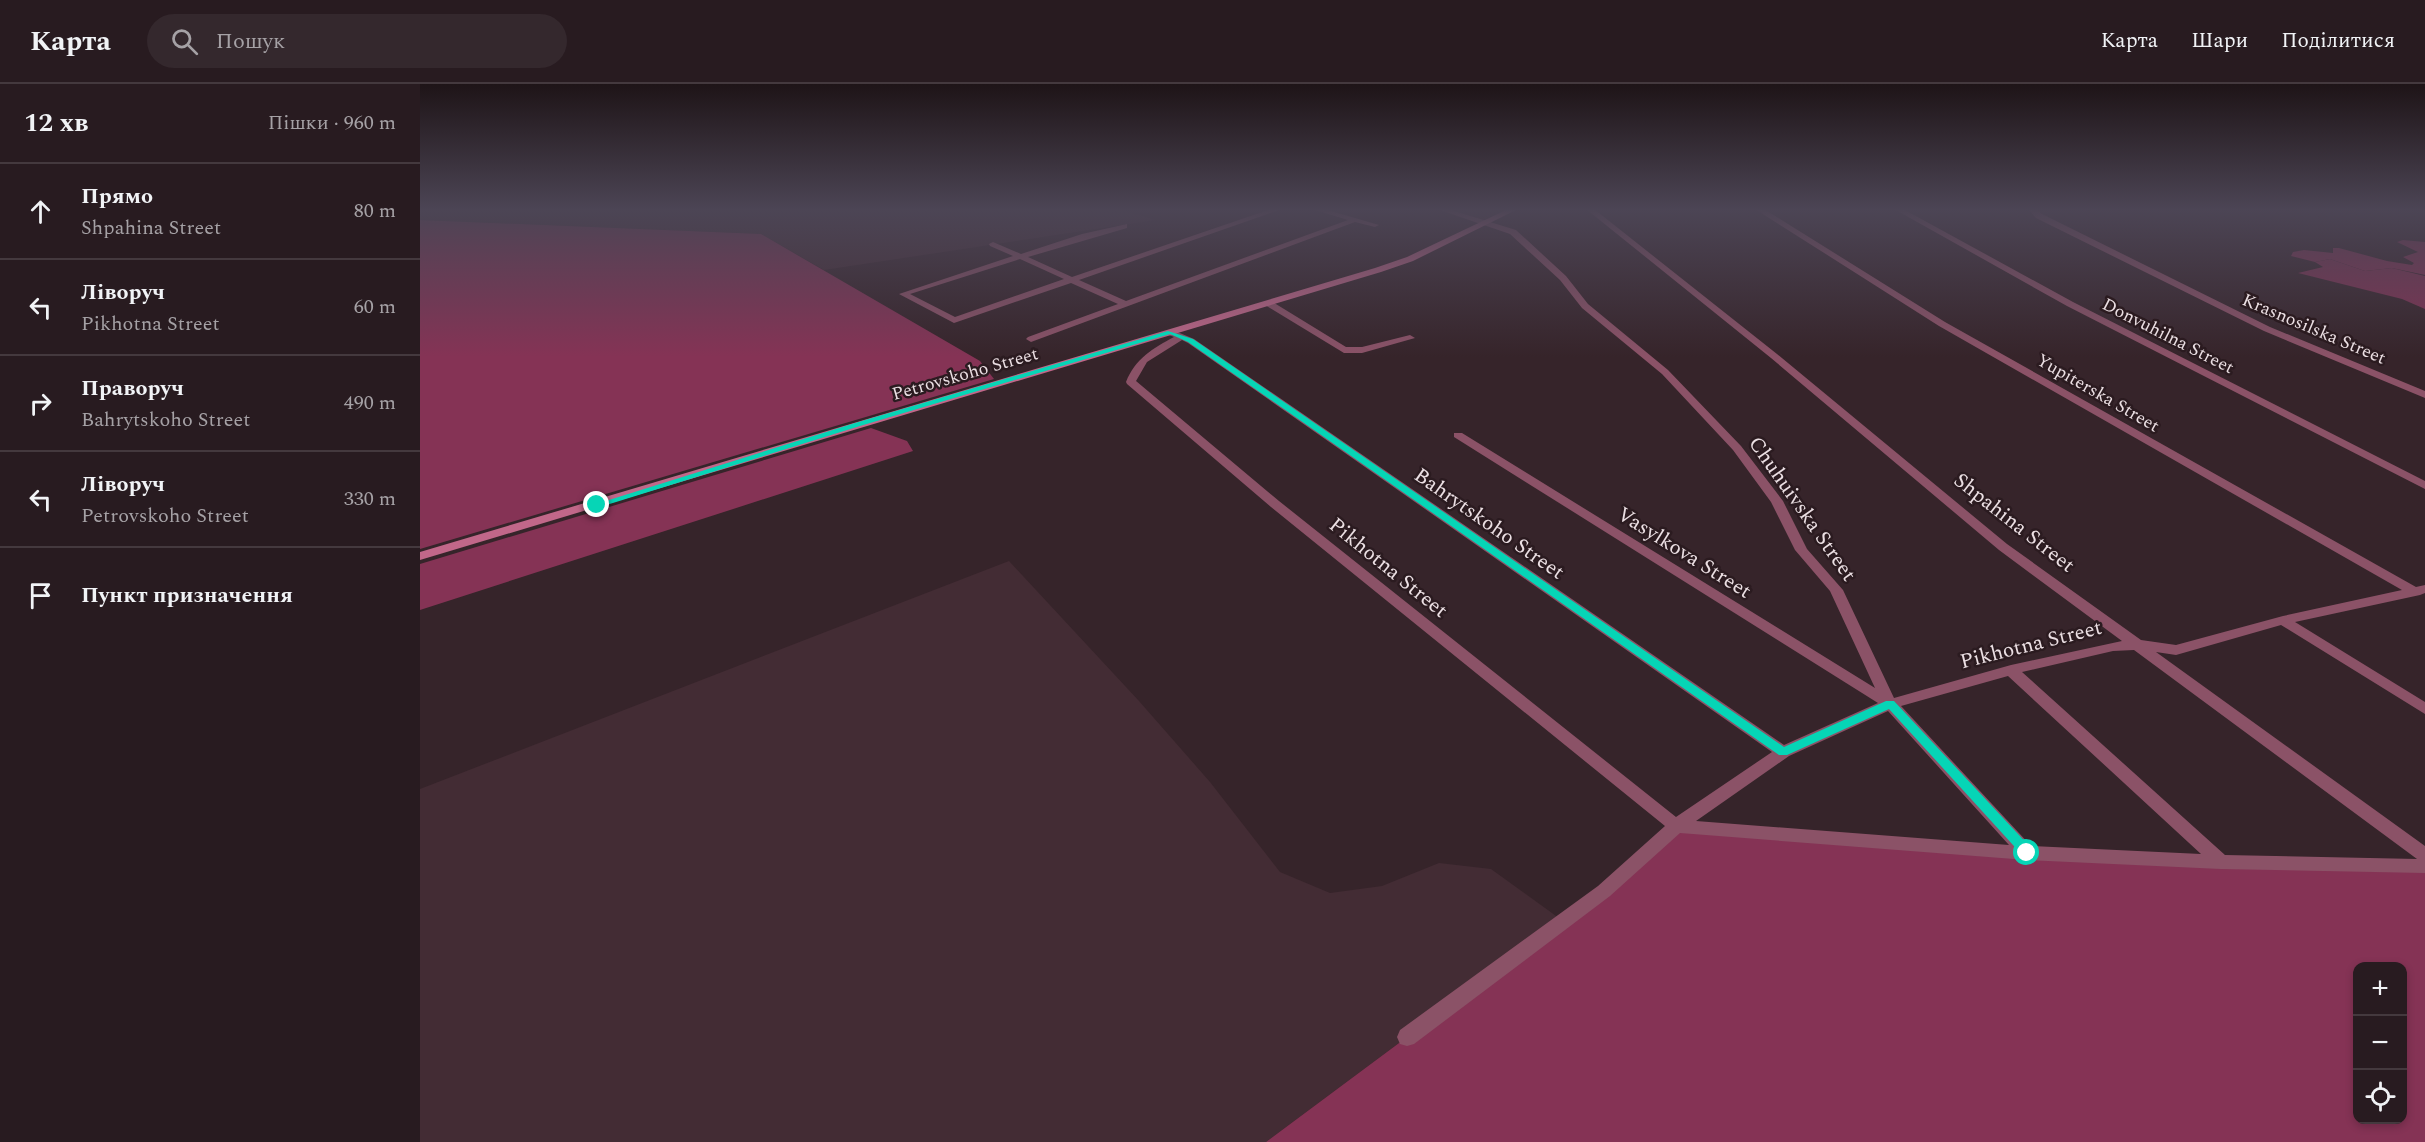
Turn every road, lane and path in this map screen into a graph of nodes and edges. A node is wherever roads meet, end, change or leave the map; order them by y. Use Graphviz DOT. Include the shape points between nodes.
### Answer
graph roads {
  1 [pos="1017,258"];
  2 [pos="1024,258"];
  3 [pos="1130,258"];
  4 [pos="1247,258"];
  5 [pos="1411,258"];
  6 [pos="1542,258"];
  7 [pos="1652,258"];
  8 [pos="1838,258"];
  9 [pos="1987,258"];
  10 [pos="2124,258"];
  11 [pos="1071,278"];
  12 [pos="1123,303"];
  13 [pos="1268,303"];
  14 [pos="1175,335"];
  15 [pos="1410,338"];
  16 [pos="1031,339"];
  17 [pos="2425,396"];
  18 [pos="1458,435"];
  19 [pos="2425,486"];
  20 [pos="420,556"];
  21 [pos="2421,592"];
  22 [pos="2283,620"];
  23 [pos="2141,645"];
  24 [pos="2010,670"];
  25 [pos="1890,704"];
  26 [pos="2425,709"];
  27 [pos="1783,752"];
  28 [pos="1676,826"];
  29 [pos="2027,853"];
  30 [pos="2425,855"];
  31 [pos="2221,862"];
  32 [pos="2425,866"];
  33 [pos="1407,1037"];
  1 -- 11 [label="street" via="903,294 954,320"];
  2 -- 11 [label="street"];
  3 -- 11 [label="street"];
  4 -- 12 [label="street"];
  5 -- 13 [label="main road, Petrovskoho Street"];
  6 -- 25 [label="street, Chuhuivska Street" via="1585,306 1665,372 1737,448 1777,501 1801,550 1836,590"];
  7 -- 23 [label="street, Shpahina Street" via="2003,547"];
  8 -- 21 [label="street, Yupiterska Street" via="1942,324"];
  9 -- 19 [label="street, Donvuhilna Street"];
  10 -- 17 [label="street, Krasnosilska Street" via="2267,329"];
  11 -- 12 [label="street"];
  12 -- 16 [label="street"];
  13 -- 14 [label="main road, Petrovskoho Street"];
  13 -- 15 [label="street" via="1344,350 1362,350"];
  14 -- 20 [label="main road, Petrovskoho Street"];
  14 -- 27 [label="street, Bahrytskoho Street" via="1191,340"];
  14 -- 28 [label="street, Pikhotna Street" via="1135,369 1131,382 1275,504"];
  18 -- 25 [label="street, Vasylkova Street"];
  21 -- 22 [label="street, Pikhotna Street"];
  22 -- 23 [label="street, Pikhotna Street" via="2176,650"];
  22 -- 26 [label="street"];
  23 -- 24 [label="street, Pikhotna Street" via="2113,646"];
  23 -- 30 [label="street, Shpahina Street"];
  24 -- 25 [label="street, Pikhotna Street"];
  24 -- 31 [label="street"];
  25 -- 27 [label="street, Pikhotna Street"];
  25 -- 29 [label="street"];
  27 -- 28 [label="street, Pikhotna Street"];
  28 -- 29 [label="street"];
  28 -- 33 [label="street, Pikhotna Street" via="1604,891"];
  29 -- 31 [label="street"];
  31 -- 32 [label="street"];
}
